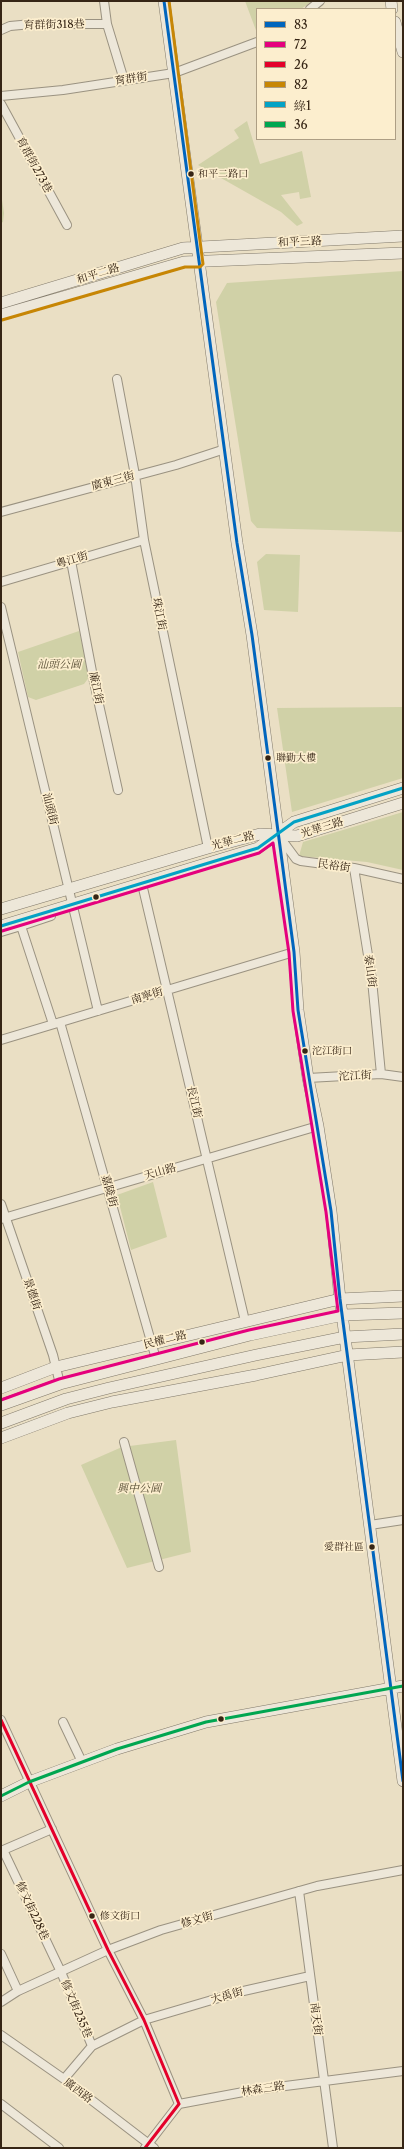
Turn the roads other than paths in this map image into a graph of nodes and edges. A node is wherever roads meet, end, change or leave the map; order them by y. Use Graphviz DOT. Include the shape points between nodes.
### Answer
graph roads {
  1 [pos="104,1"];
  2 [pos="164,1"];
  3 [pos="320,1"];
  4 [pos="311,8"];
  5 [pos="107,24"];
  6 [pos="396,26"];
  7 [pos="1,30"];
  8 [pos="256,42"];
  9 [pos="403,52"];
  10 [pos="174,73"];
  11 [pos="124,80"];
  12 [pos="1,96"];
  13 [pos="1,104"];
  14 [pos="67,225"];
  15 [pos="403,236"];
  16 [pos="196,247"];
  17 [pos="403,253"];
  18 [pos="199,262"];
  19 [pos="1,303"];
  20 [pos="1,315"];
  21 [pos="117,379"];
  22 [pos="225,449"];
  23 [pos="135,475"];
  24 [pos="1,512"];
  25 [pos="144,540"];
  26 [pos="71,561"];
  27 [pos="1,582"];
  28 [pos="1,607"];
  29 [pos="403,788"];
  30 [pos="118,790"];
  31 [pos="403,803"];
  32 [pos="277,834"];
  33 [pos="208,848"];
  34 [pos="354,868"];
  35 [pos="403,879"];
  36 [pos="142,884"];
  37 [pos="69,889"];
  38 [pos="73,907"];
  39 [pos="1,909"];
  40 [pos="1,926"];
  41 [pos="22,926"];
  42 [pos="1,932"];
  43 [pos="294,952"];
  44 [pos="168,990"];
  45 [pos="98,1011"];
  46 [pos="57,1023"];
  47 [pos="1,1040"];
  48 [pos="381,1074"];
  49 [pos="403,1077"];
  50 [pos="308,1078"];
  51 [pos="318,1126"];
  52 [pos="207,1159"];
  53 [pos="108,1188"];
  54 [pos="1,1204"];
  55 [pos="3,1218"];
  56 [pos="403,1296"];
  57 [pos="340,1299"];
  58 [pos="403,1313"];
  59 [pos="343,1315"];
  60 [pos="245,1320"];
  61 [pos="403,1334"];
  62 [pos="345,1336"];
  63 [pos="152,1343"];
  64 [pos="403,1352"];
  65 [pos="348,1354"];
  66 [pos="156,1359"];
  67 [pos="56,1367"];
  68 [pos="60,1384"];
  69 [pos="1,1388"];
  70 [pos="1,1405"];
  71 [pos="1,1423"];
  72 [pos="1,1438"];
  73 [pos="124,1442"];
  74 [pos="403,1520"];
  75 [pos="370,1525"];
  76 [pos="159,1567"];
  77 [pos="391,1686"];
  78 [pos="403,1686"];
  79 [pos="1,1720"];
  80 [pos="63,1722"];
  81 [pos="82,1762"];
  82 [pos="403,1781"];
  83 [pos="30,1782"];
  84 [pos="1,1796"];
  85 [pos="52,1829"];
  86 [pos="2,1850"];
  87 [pos="403,1870"];
  88 [pos="299,1891"];
  89 [pos="108,1950"];
  90 [pos="1,1954"];
  91 [pos="61,1972"];
  92 [pos="310,1976"];
  93 [pos="18,1992"];
  94 [pos="1,2002"];
  95 [pos="144,2020"];
  96 [pos="1,2035"];
  97 [pos="92,2046"];
  98 [pos="403,2071"];
  99 [pos="64,2079"];
  100 [pos="324,2081"];
  101 [pos="1,2104"];
  102 [pos="179,2104"];
  103 [pos="149,2147"];
  104 [pos="59,2148"];
  105 [pos="333,2148"];
  1 -- 5 [label="street"];
  2 -- 10 [label="street"];
  3 -- 4 [label="street"];
  5 -- 7 [label="street, 育群街318巷" via="32,24 10,26"];
  5 -- 11 [label="street"];
  6 -- 9 [label="street"];
  8 -- 10 [label="street, 育群街"];
  10 -- 11 [label="street, 育群街"];
  10 -- 16 [label="street"];
  11 -- 12 [label="street, 育群街" via="63,90"];
  13 -- 14 [label="street, 育群街273巷"];
  15 -- 16 [label="street, 和平三路"];
  16 -- 18 [label="street"];
  16 -- 19 [label="street, 和平二路" via="183,248"];
  17 -- 18 [label="street, 和平三路"];
  18 -- 20 [label="street, 和平二路" via="184,262"];
  18 -- 22 [label="street"];
  21 -- 23 [label="street, 珠江街"];
  22 -- 23 [label="street, 廣東三街"];
  22 -- 32 [label="street"];
  23 -- 24 [label="street, 廣東三街"];
  23 -- 25 [label="street, 珠江街"];
  25 -- 26 [label="street, 粵江街"];
  25 -- 33 [label="street, 珠江街"];
  26 -- 27 [label="street, 粵江街"];
  26 -- 30 [label="street, 廉江街"];
  28 -- 37 [label="street, 汕頭街"];
  29 -- 32 [label="street, 光華三路" via="294,822"];
  31 -- 32 [label="street, 光華三路" via="297,836"];
  32 -- 33 [label="street, 光華二路" via="260,834"];
  32 -- 34 [label="street, 民裕街" via="296,859"];
  32 -- 36 [label="street, 光華二路" via="258,848"];
  32 -- 43 [label="street"];
  33 -- 37 [label="street, 光華二路"];
  34 -- 35 [label="street, 民裕街"];
  34 -- 48 [label="street, 泰山街" via="372,980"];
  36 -- 38 [label="street, 光華二路"];
  36 -- 44 [label="street, 長江街"];
  37 -- 38 [label="street, 汕頭街"];
  37 -- 39 [label="street, 光華二路"];
  38 -- 40 [label="street, 光華二路"];
  38 -- 41 [label="street"];
  38 -- 45 [label="street, 汕頭街"];
  41 -- 42 [label="street"];
  41 -- 46 [label="street, 嘉陵街"];
  43 -- 44 [label="street, 南寧街"];
  43 -- 50 [label="street" via="298,1010"];
  44 -- 45 [label="street, 南寧街"];
  44 -- 52 [label="street, 長江街"];
  45 -- 46 [label="street, 南寧街"];
  46 -- 47 [label="street, 南寧街"];
  46 -- 53 [label="street, 嘉陵街"];
  48 -- 49 [label="street, 沱江街"];
  48 -- 50 [label="street, 沱江街"];
  50 -- 51 [label="street"];
  51 -- 52 [label="street, 天山路"];
  51 -- 57 [label="street" via="331,1211"];
  52 -- 53 [label="street, 天山路"];
  52 -- 60 [label="street, 長江街"];
  53 -- 55 [label="street, 天山路"];
  53 -- 63 [label="street, 嘉陵街"];
  54 -- 55 [label="street, 景德街"];
  55 -- 67 [label="street, 景德街"];
  56 -- 57 [label="street, 民權二路"];
  57 -- 59 [label="street"];
  57 -- 60 [label="street, 民權二路"];
  58 -- 59 [label="street, 民權二路"];
  59 -- 62 [label="street"];
  59 -- 66 [label="street, 民權二路"];
  60 -- 63 [label="street, 民權二路"];
  61 -- 62 [label="street"];
  62 -- 65 [label="street"];
  62 -- 71 [label="street" via="109,1388 66,1399"];
  63 -- 66 [label="street, 嘉陵街"];
  63 -- 67 [label="street, 民權二路"];
  64 -- 65 [label="street"];
  65 -- 72 [label="street" via="256,1375 112,1402 68,1413"];
  65 -- 75 [label="street"];
  66 -- 68 [label="street, 民權二路"];
  67 -- 68 [label="street, 景德街"];
  67 -- 69 [label="street, 民權二路"];
  68 -- 70 [label="street, 民權二路"];
  73 -- 76 [label="street"];
  74 -- 75 [label="street"];
  75 -- 77 [label="street"];
  77 -- 78 [label="street"];
  77 -- 81 [label="street" via="206,1722"];
  77 -- 82 [label="street"];
  79 -- 83 [label="street"];
  80 -- 81 [label="street"];
  81 -- 83 [label="street"];
  83 -- 84 [label="street"];
  83 -- 85 [label="street"];
  85 -- 86 [label="street"];
  85 -- 89 [label="street"];
  86 -- 91 [label="street, 修文街228巷"];
  87 -- 88 [label="street, 修文街"];
  88 -- 89 [label="street, 修文街" via="161,1930"];
  88 -- 92 [label="street, 南天街"];
  89 -- 91 [label="street, 修文街"];
  89 -- 95 [label="street"];
  90 -- 93 [label="street"];
  91 -- 93 [label="street, 修文街"];
  91 -- 97 [label="street, 修文街235巷"];
  92 -- 95 [label="street, 大禹街" via="239,1992"];
  92 -- 100 [label="street, 南天街"];
  93 -- 94 [label="street, 修文街"];
  95 -- 97 [label="street, 大禹街"];
  95 -- 102 [label="street"];
  96 -- 99 [label="street, 廣西路"];
  97 -- 99 [label="street"];
  98 -- 100 [label="street, 林森三路"];
  99 -- 103 [label="street, 廣西路"];
  100 -- 102 [label="street, 林森三路" via="254,2090"];
  100 -- 105 [label="street, 南天街"];
  101 -- 104 [label="street"];
  102 -- 103 [label="street"];
}
